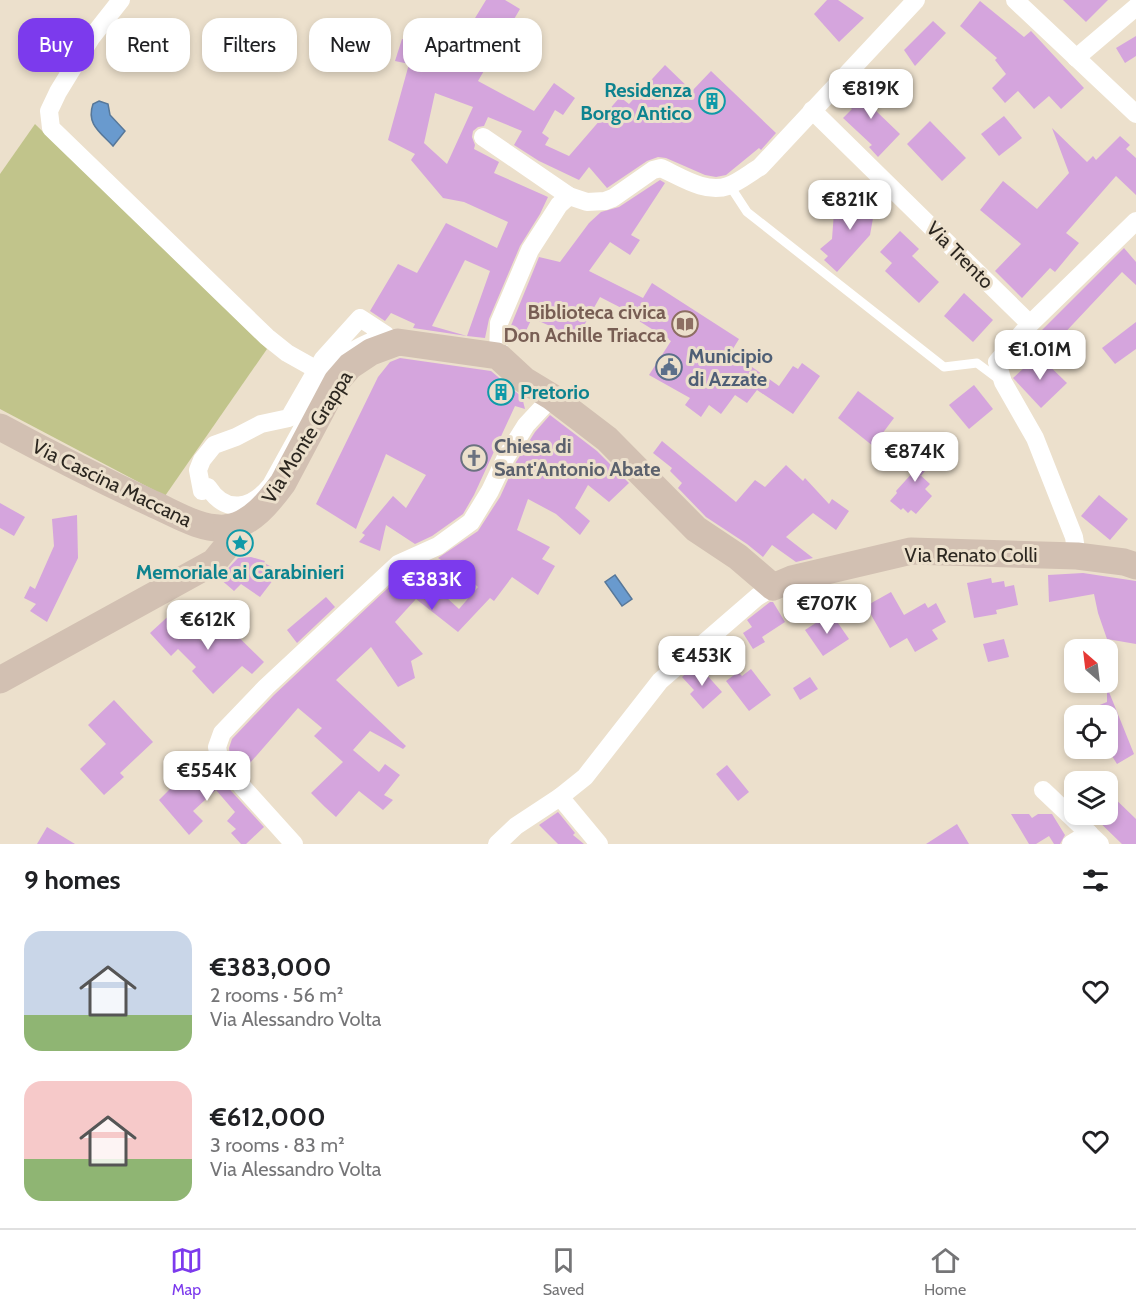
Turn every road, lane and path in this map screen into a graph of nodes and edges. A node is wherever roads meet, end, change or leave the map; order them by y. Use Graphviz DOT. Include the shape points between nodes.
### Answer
graph roads {
  1 [pos="121,0"];
  2 [pos="916,0"];
  3 [pos="1016,0"];
  4 [pos="1136,7"];
  5 [pos="1076,58"];
  6 [pos="812,110"];
  7 [pos="1136,114"];
  8 [pos="483,137"];
  9 [pos="730,186"];
  10 [pos="569,196"];
  11 [pos="1136,221"];
  12 [pos="1030,324"];
  13 [pos="498,356"];
  14 [pos="328,376"];
  15 [pos="1003,382"];
  16 [pos="552,397"];
  17 [pos="0,427"];
  18 [pos="226,528"];
  19 [pos="1077,556"];
  20 [pos="1136,566"];
  21 [pos="772,587"];
  22 [pos="0,680"];
  23 [pos="1043,790"];
  24 [pos="560,797"];
  25 [pos="1095,838"];
  26 [pos="294,844"];
  27 [pos="497,844"];
  28 [pos="599,844"];
  29 [pos="1071,844"];
  1 -- 14 [label="street" via="91,38 58,92 49,111 51,128 267,337"];
  2 -- 6 [label="street"];
  3 -- 5 [label="street"];
  4 -- 5 [label="street"];
  5 -- 7 [label="street"];
  6 -- 9 [label="street" via="760,166"];
  6 -- 12 [label="street, Via Trento"];
  8 -- 10 [label="street"];
  9 -- 10 [label="street" via="706,188 661,168 605,201 587,202"];
  9 -- 15 [label="lane" via="747,212 944,367 977,363"];
  10 -- 13 [label="street" via="530,250 500,323"];
  11 -- 12 [label="street"];
  12 -- 15 [label="street" via="996,362"];
  13 -- 14 [label="street, Via Monte Grappa" via="398,342"];
  13 -- 16 [label="street" via="524,380"];
  14 -- 14 [label="street" via="261,497 233,506 213,496 208,487 202,491 198,470 208,450 261,424 289,418"];
  14 -- 18 [label="street, Via Monte Grappa" via="283,483 258,513"];
  15 -- 19 [label="street" via="1035,438 1074,537"];
  16 -- 21 [label="street" via="607,439 696,529 738,557"];
  16 -- 26 [label="street" via="526,425 471,522 438,546 398,564 222,733 217,747 220,762"];
  17 -- 18 [label="street, Via Cascina Maccana" via="91,476 200,525"];
  18 -- 22 [label="street" via="228,545 214,562"];
  19 -- 20 [label="street, Via Renato Colli"];
  19 -- 21 [label="street, Via Renato Colli" via="911,551"];
  21 -- 24 [label="street" via="660,681 585,777"];
  23 -- 25 [label="street"];
  24 -- 27 [label="street" via="516,826"];
  24 -- 28 [label="street"];
  25 -- 29 [label="street"];
}
